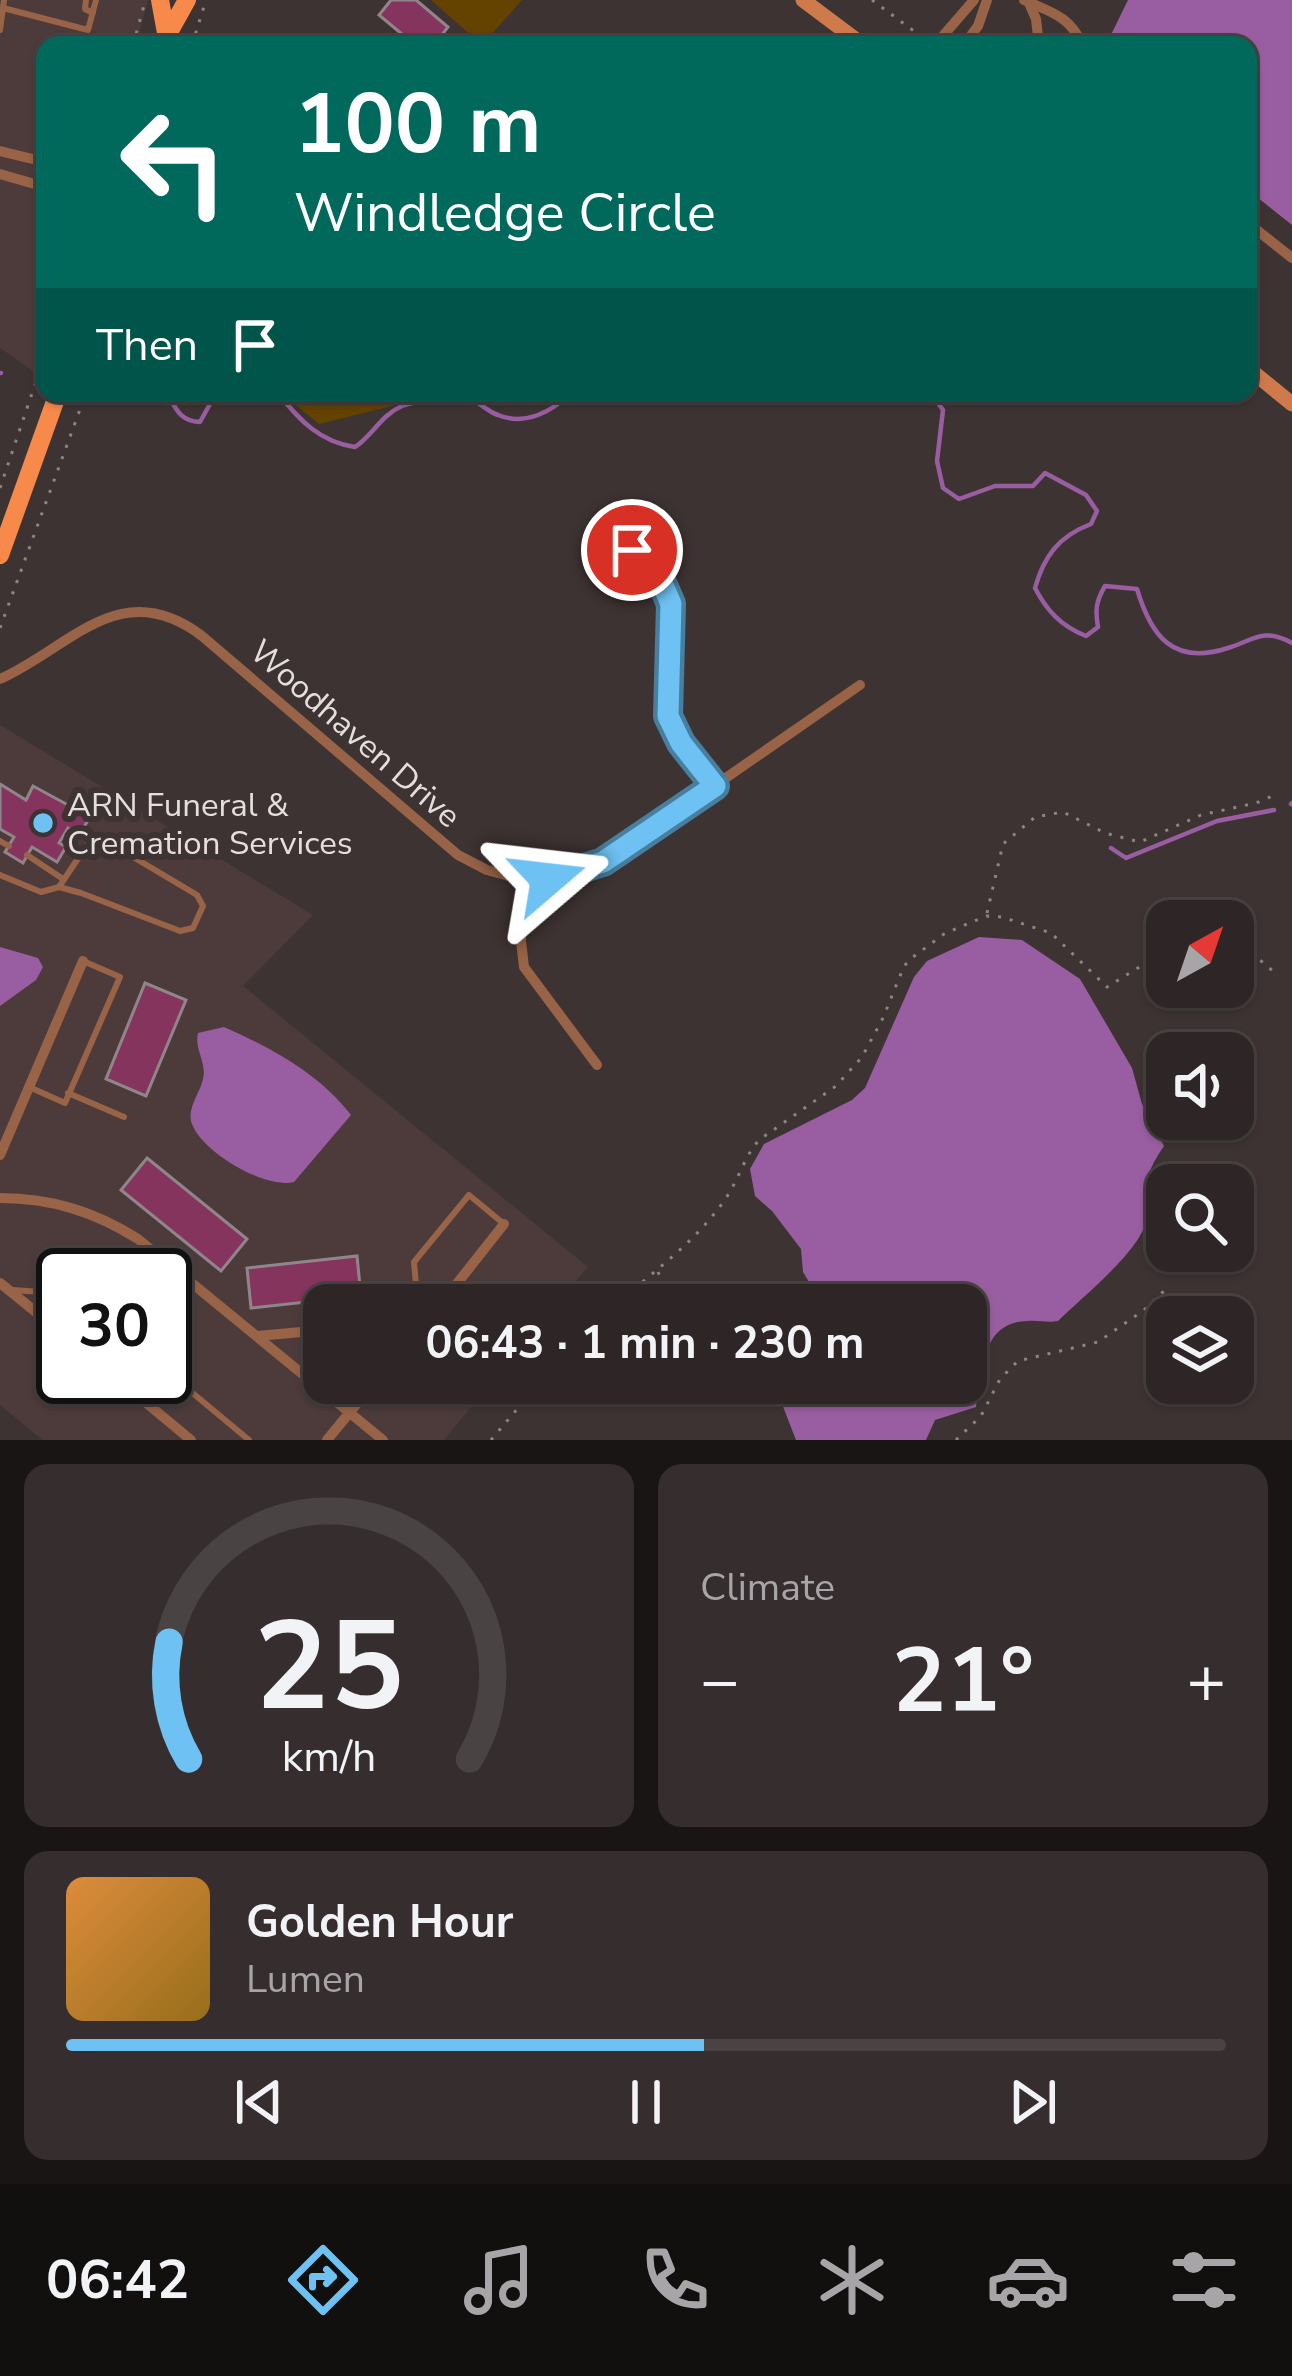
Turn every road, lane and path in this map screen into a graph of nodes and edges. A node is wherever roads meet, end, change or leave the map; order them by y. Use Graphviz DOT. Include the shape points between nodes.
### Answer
graph roads {
  1 [pos="86,0"];
  2 [pos="96,0"];
  3 [pos="145,0"];
  4 [pos="160,0"];
  5 [pos="206,0"];
  6 [pos="803,0"];
  7 [pos="872,0"];
  8 [pos="974,0"];
  9 [pos="987,0"];
  10 [pos="187,1"];
  11 [pos="1027,2"];
  12 [pos="4,4"];
  13 [pos="93,13"];
  14 [pos="0,30"];
  15 [pos="135,36"];
  16 [pos="164,36"];
  17 [pos="166,36"];
  18 [pos="195,36"];
  19 [pos="851,36"];
  20 [pos="922,36"];
  21 [pos="942,36"];
  22 [pos="971,36"];
  23 [pos="1037,36"];
  24 [pos="1078,36"];
  25 [pos="0,151"];
  26 [pos="36,160"];
  27 [pos="0,174"];
  28 [pos="36,184"];
  29 [pos="1257,230"];
  30 [pos="1292,258"];
  31 [pos="1257,375"];
  32 [pos="36,382"];
  33 [pos="55,402"];
  34 [pos="83,402"];
  35 [pos="1291,402"];
  36 [pos="0,488"];
  37 [pos="632,550"];
  38 [pos="0,555"];
  39 [pos="0,628"];
  40 [pos="0,679"];
  41 [pos="860,686"];
  42 [pos="715,786"];
  43 [pos="1277,794"];
  44 [pos="0,841"];
  45 [pos="9,846"];
  46 [pos="27,855"];
  47 [pos="0,875"];
  48 [pos="524,880"];
  49 [pos="61,883"];
  50 [pos="987,916"];
  51 [pos="1254,955"];
  52 [pos="83,962"];
  53 [pos="1146,963"];
  54 [pos="1274,973"];
  55 [pos="597,1065"];
  56 [pos="29,1087"];
  57 [pos="68,1093"];
  58 [pos="124,1117"];
  59 [pos="0,1155"];
  60 [pos="0,1198"];
  61 [pos="504,1224"];
  62 [pos="657,1270"];
  63 [pos="416,1284"];
  64 [pos="457,1284"];
  65 [pos="640,1284"];
  66 [pos="663,1284"];
  67 [pos="4,1286"];
  68 [pos="1168,1287"];
  69 [pos="36,1291"];
  70 [pos="36,1312"];
  71 [pos="303,1332"];
  72 [pos="257,1336"];
  73 [pos="192,1392"];
  74 [pos="148,1404"];
  75 [pos="357,1404"];
  76 [pos="521,1404"];
  77 [pos="350,1413"];
  78 [pos="191,1440"];
  79 [pos="249,1440"];
  80 [pos="327,1440"];
  81 [pos="383,1440"];
  82 [pos="491,1440"];
  83 [pos="956,1440"];
  1 -- 13 [label="lane"];
  2 -- 13 [label="lane"];
  3 -- 15 [label="path"];
  4 -- 16 [label="main road"];
  5 -- 18 [label="path"];
  6 -- 19 [label="main road"];
  7 -- 20 [label="path"];
  8 -- 21 [label="street"];
  9 -- 22 [label="street"];
  10 -- 17 [label="main road"];
  11 -- 23 [label="street"];
  11 -- 24 [label="street" via="1061,16"];
  12 -- 13 [label="lane" via="88,31"];
  12 -- 14 [label="lane"];
  25 -- 26 [label="street"];
  27 -- 28 [label="street"];
  29 -- 30 [label="street"];
  31 -- 35 [label="main road"];
  32 -- 36 [label="path"];
  33 -- 38 [label="main road"];
  34 -- 39 [label="path"];
  37 -- 42 [label="street" via="671,604 668,716"];
  40 -- 48 [label="street, Woodhaven Drive" via="108,616 175,619 458,855"];
  41 -- 42 [label="street"];
  42 -- 48 [label="street" via="603,862"];
  43 -- 50 [label="path" via="1140,842 1063,812 1035,817 1003,844"];
  44 -- 45 [label="lane"];
  46 -- 49 [label="lane"];
  47 -- 49 [label="lane" via="41,892"];
  48 -- 55 [label="street" via="524,967"];
  49 -- 49 [label="lane" via="91,838 197,895 203,906 193,928 180,931"];
  50 -- 53 [label="path" via="1051,933 1106,987"];
  50 -- 62 [label="path" via="944,934 904,966 862,1057 836,1086 759,1140 724,1200"];
  51 -- 54 [label="path"];
  52 -- 56 [label="street"];
  52 -- 57 [label="lane" via="120,977"];
  56 -- 57 [label="lane" via="65,1102"];
  56 -- 59 [label="street"];
  57 -- 58 [label="lane"];
  60 -- 72 [label="street" via="103,1217"];
  61 -- 63 [label="lane" via="469,1196 414,1262"];
  61 -- 64 [label="street"];
  62 -- 65 [label="path"];
  62 -- 66 [label="path"];
  67 -- 69 [label="lane"];
  67 -- 70 [label="street"];
  68 -- 83 [label="path" via="1098,1342 1018,1360"];
  71 -- 72 [label="street"];
  72 -- 77 [label="street"];
  73 -- 79 [label="lane"];
  74 -- 78 [label="street"];
  75 -- 77 [label="street"];
  76 -- 82 [label="path"];
  77 -- 80 [label="street"];
  77 -- 81 [label="street"];
}
